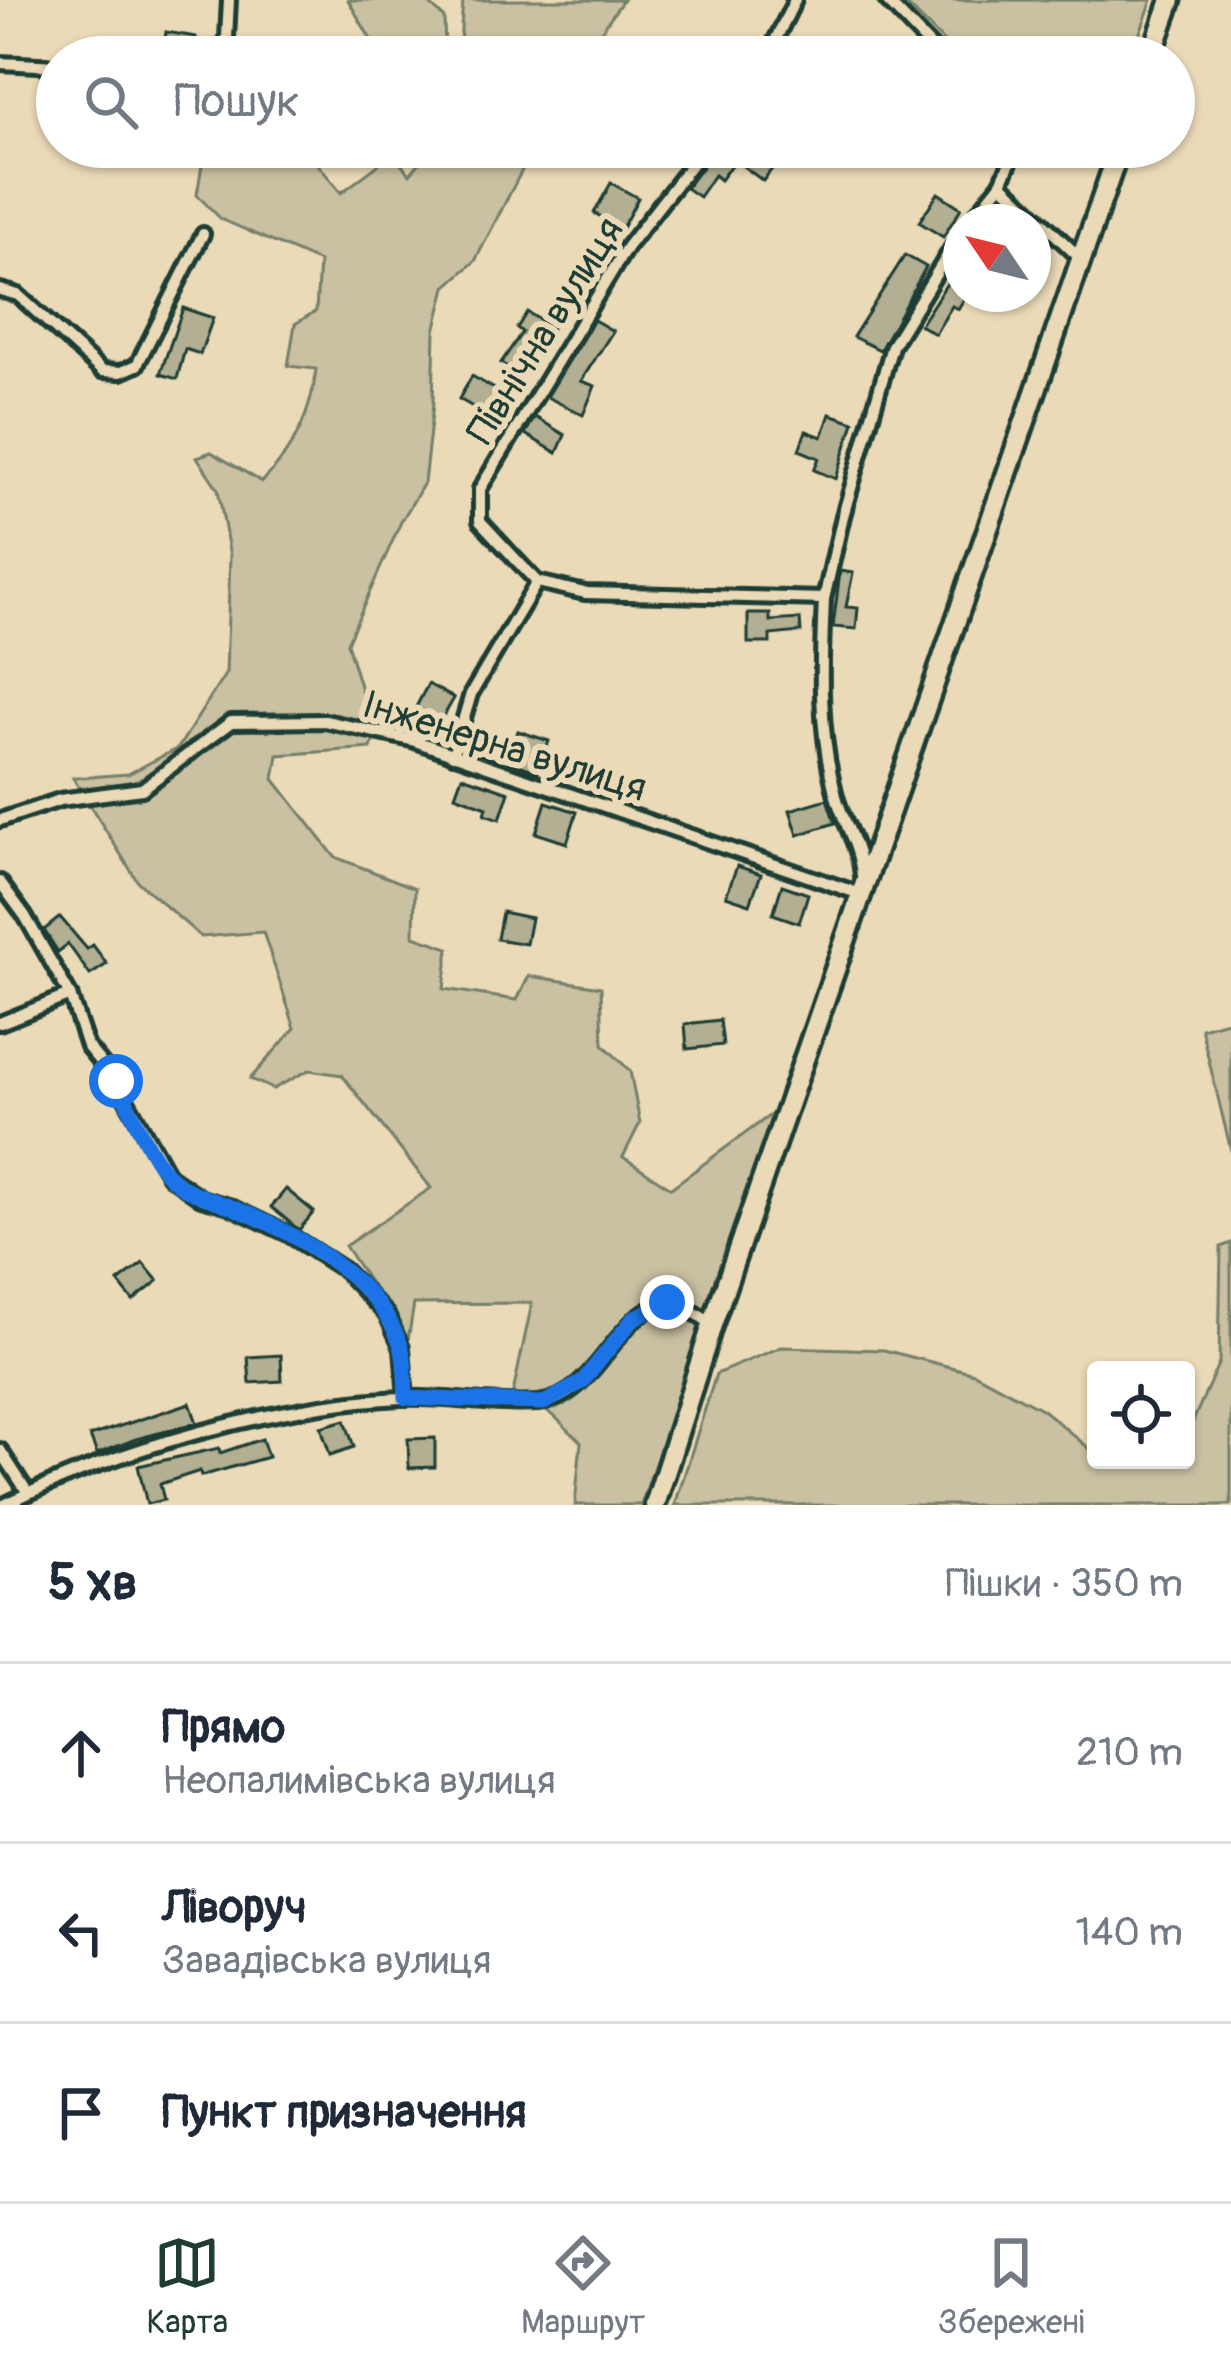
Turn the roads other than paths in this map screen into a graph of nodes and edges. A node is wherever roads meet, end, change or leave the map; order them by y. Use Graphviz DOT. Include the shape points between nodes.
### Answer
graph roads {
  1 [pos="229,0"];
  2 [pos="795,0"];
  3 [pos="886,0"];
  4 [pos="1171,0"];
  5 [pos="227,36"];
  6 [pos="777,36"];
  7 [pos="920,36"];
  8 [pos="1158,36"];
  9 [pos="0,63"];
  10 [pos="36,65"];
  11 [pos="689,168"];
  12 [pos="1008,168"];
  13 [pos="1112,168"];
  14 [pos="1001,183"];
  15 [pos="984,204"];
  16 [pos="203,234"];
  17 [pos="1080,258"];
  18 [pos="943,262"];
  19 [pos="0,290"];
  20 [pos="537,582"];
  21 [pos="824,598"];
  22 [pos="453,755"];
  23 [pos="0,820"];
  24 [pos="0,882"];
  25 [pos="863,895"];
  26 [pos="70,995"];
  27 [pos="0,1023"];
  28 [pos="712,1325"];
  29 [pos="406,1398"];
  30 [pos="0,1450"];
  31 [pos="28,1493"];
  32 [pos="4,1505"];
  33 [pos="655,1505"];
  1 -- 5 [label="street"];
  2 -- 6 [label="street"];
  3 -- 7 [label="street"];
  4 -- 8 [label="main road"];
  9 -- 10 [label="street"];
  11 -- 20 [label="street, Північна вулиця" via="626,248 479,489 480,521"];
  12 -- 14 [label="street"];
  13 -- 17 [label="main road"];
  14 -- 15 [label="street"];
  14 -- 17 [label="street"];
  16 -- 19 [label="street" via="137,365 121,372 102,371 18,295"];
  17 -- 25 [label="main road"];
  18 -- 21 [label="street" via="892,346"];
  20 -- 21 [label="street" via="585,593"];
  20 -- 22 [label="street" via="471,694"];
  21 -- 25 [label="street" via="819,701 836,799 860,852"];
  22 -- 23 [label="street, Інженерна вулиця" via="325,722 231,722 142,789 60,800"];
  22 -- 25 [label="street, Інженерна вулиця"];
  24 -- 26 [label="street"];
  25 -- 28 [label="main road"];
  26 -- 27 [label="street"];
  26 -- 29 [label="street" via="88,1046 169,1177 344,1270 387,1315 402,1348"];
  28 -- 29 [label="street" via="682,1305 649,1308 582,1382 544,1403"];
  28 -- 33 [label="main road"];
  29 -- 31 [label="street" via="328,1404 220,1428"];
  30 -- 31 [label="street"];
  31 -- 32 [label="street"];
}
